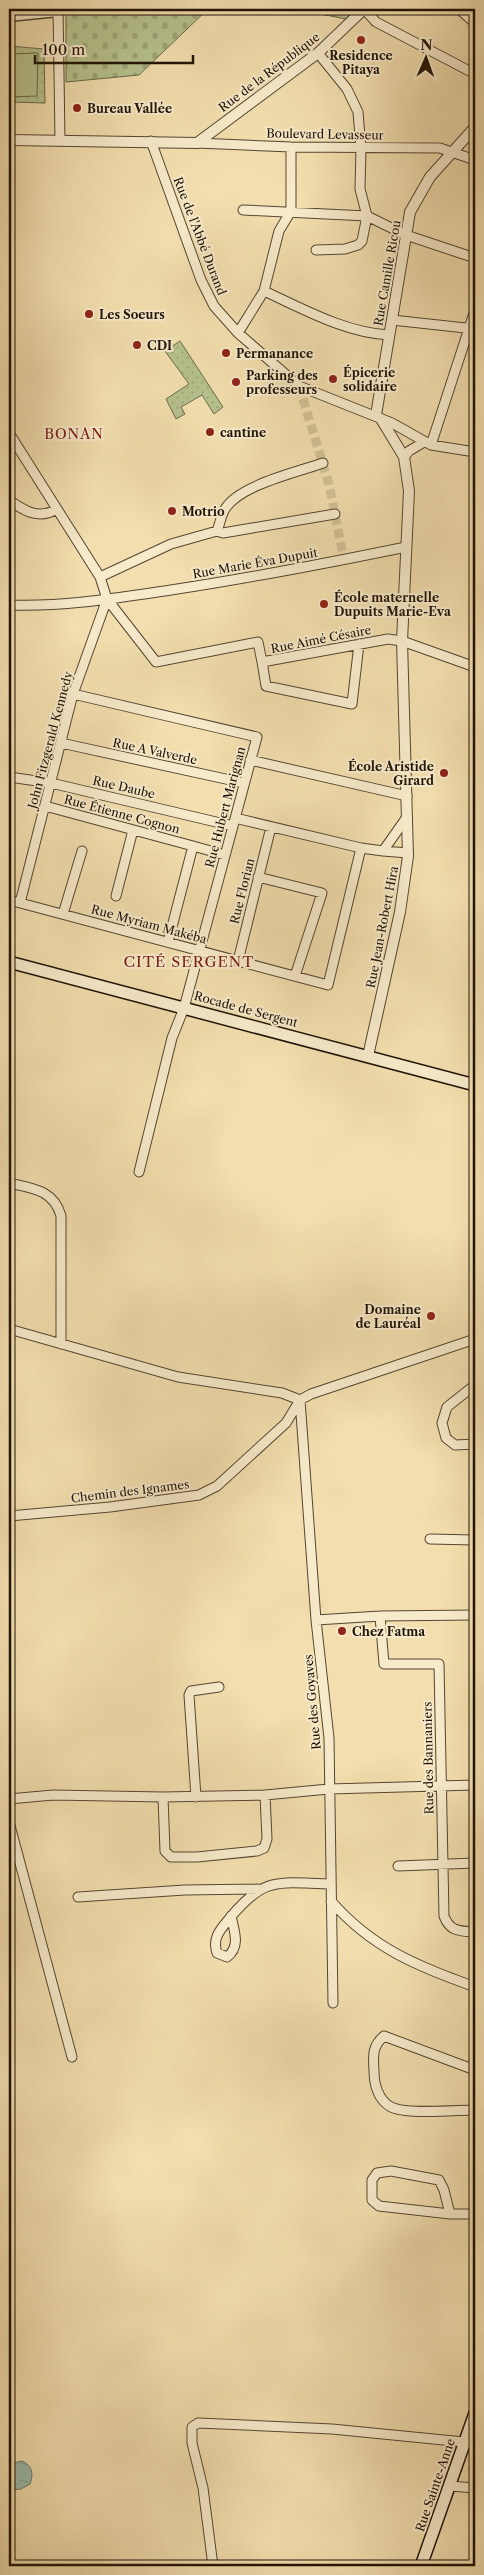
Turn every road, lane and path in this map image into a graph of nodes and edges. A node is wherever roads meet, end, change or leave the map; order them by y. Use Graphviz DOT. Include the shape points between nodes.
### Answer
graph roads {
  1 [pos="364,9"];
  2 [pos="459,9"];
  3 [pos="58,11"];
  4 [pos="9,18"];
  5 [pos="475,23"];
  6 [pos="318,53"];
  7 [pos="475,74"];
  8 [pos="475,126"];
  9 [pos="9,140"];
  10 [pos="60,140"];
  11 [pos="154,142"];
  12 [pos="197,142"];
  13 [pos="291,147"];
  14 [pos="361,148"];
  15 [pos="452,152"];
  16 [pos="475,160"];
  17 [pos="243,210"];
  18 [pos="290,211"];
  19 [pos="367,216"];
  20 [pos="406,234"];
  21 [pos="316,250"];
  22 [pos="475,258"];
  23 [pos="264,292"];
  24 [pos="475,310"];
  25 [pos="392,320"];
  26 [pos="472,328"];
  27 [pos="238,333"];
  28 [pos="389,335"];
  29 [pos="379,417"];
  30 [pos="9,433"];
  31 [pos="427,444"];
  32 [pos="475,452"];
  33 [pos="404,457"];
  34 [pos="323,463"];
  35 [pos="9,500"];
  36 [pos="57,508"];
  37 [pos="335,514"];
  38 [pos="217,531"];
  39 [pos="406,547"];
  40 [pos="100,577"];
  41 [pos="107,600"];
  42 [pos="9,605"];
  43 [pos="402,641"];
  44 [pos="359,644"];
  45 [pos="262,662"];
  46 [pos="475,667"];
  47 [pos="73,694"];
  48 [pos="61,743"];
  49 [pos="250,760"];
  50 [pos="9,777"];
  51 [pos="51,783"];
  52 [pos="244,783"];
  53 [pos="407,796"];
  54 [pos="45,806"];
  55 [pos="408,816"];
  56 [pos="234,822"];
  57 [pos="270,827"];
  58 [pos="133,830"];
  59 [pos="193,846"];
  60 [pos="361,848"];
  61 [pos="82,851"];
  62 [pos="383,851"];
  63 [pos="408,853"];
  64 [pos="225,855"];
  65 [pos="258,877"];
  66 [pos="116,896"];
  67 [pos="9,900"];
  68 [pos="20,903"];
  69 [pos="64,914"];
  70 [pos="168,942"];
  71 [pos="199,950"];
  72 [pos="238,961"];
  73 [pos="9,962"];
  74 [pos="294,976"];
  75 [pos="184,1008"];
  76 [pos="368,1056"];
  77 [pos="475,1084"];
  78 [pos="139,1172"];
  79 [pos="9,1184"];
  80 [pos="9,1329"];
  81 [pos="475,1339"];
  82 [pos="61,1344"];
  83 [pos="475,1385"];
  84 [pos="300,1400"];
  85 [pos="475,1444"];
  86 [pos="9,1516"];
  87 [pos="430,1539"];
  88 [pos="475,1540"];
  89 [pos="475,1615"];
  90 [pos="380,1616"];
  91 [pos="316,1620"];
  92 [pos="219,1687"];
  93 [pos="440,1784"];
  94 [pos="475,1785"];
  95 [pos="330,1789"];
  96 [pos="265,1795"];
  97 [pos="163,1797"];
  98 [pos="196,1797"];
  99 [pos="9,1799"];
  100 [pos="9,1822"];
  101 [pos="475,1863"];
  102 [pos="442,1864"];
  103 [pos="398,1866"];
  104 [pos="331,1884"];
  105 [pos="258,1890"];
  106 [pos="78,1897"];
  107 [pos="331,1900"];
  108 [pos="231,1916"];
  109 [pos="475,1932"];
  110 [pos="475,1988"];
  111 [pos="333,2002"];
  112 [pos="72,2057"];
  113 [pos="475,2070"];
  114 [pos="475,2110"];
  115 [pos="450,2214"];
  116 [pos="475,2214"];
  117 [pos="475,2413"];
  118 [pos="464,2442"];
  119 [pos="450,2486"];
  120 [pos="475,2488"];
  121 [pos="212,2566"];
  122 [pos="421,2566"];
  1 -- 6 [label="street, Rue de la République"];
  1 -- 7 [label="street" via="376,22"];
  2 -- 5 [label="street"];
  3 -- 4 [label="street"];
  3 -- 10 [label="street"];
  6 -- 12 [label="street, Rue de la République"];
  6 -- 14 [label="street" via="354,99 360,122"];
  8 -- 15 [label="street, Rue Camille Ricou"];
  9 -- 10 [label="street"];
  10 -- 11 [label="street"];
  11 -- 12 [label="street"];
  11 -- 27 [label="street, Rue de l'Abbé Durand" via="155,156 202,280 214,306"];
  12 -- 13 [label="street, Boulevard Levasseur"];
  13 -- 14 [label="street, Boulevard Levasseur"];
  13 -- 18 [label="street"];
  14 -- 15 [label="street, Boulevard Levasseur" via="440,148"];
  14 -- 19 [label="street" via="360,189"];
  15 -- 16 [label="street, Boulevard Levasseur"];
  15 -- 20 [label="street, Rue Camille Ricou" via="418,197 410,212"];
  17 -- 18 [label="street"];
  18 -- 19 [label="street"];
  18 -- 23 [label="street" via="279,232"];
  19 -- 20 [label="street"];
  19 -- 21 [label="street" via="362,241 358,245"];
  20 -- 22 [label="street"];
  20 -- 25 [label="street, Rue Camille Ricou"];
  23 -- 27 [label="street"];
  23 -- 28 [label="street" via="348,326"];
  24 -- 26 [label="street"];
  25 -- 26 [label="street"];
  25 -- 28 [label="street, Rue Camille Ricou"];
  26 -- 31 [label="street"];
  27 -- 29 [label="street, Rue de l'Abbé Durand" via="299,386"];
  28 -- 29 [label="street, Rue Camille Ricou"];
  29 -- 31 [label="street, Rue de l'Abbé Durand"];
  29 -- 33 [label="street, Rue Jean-Robert Hira"];
  30 -- 36 [label="street"];
  31 -- 32 [label="street, Rue de l'Abbé Durand"];
  31 -- 33 [label="street" via="409,451"];
  33 -- 39 [label="street, Rue Jean-Robert Hira" via="409,491"];
  34 -- 38 [label="street" via="241,494 225,509"];
  35 -- 36 [label="street" via="28,513 49,514"];
  36 -- 40 [label="street"];
  37 -- 38 [label="street" via="223,533"];
  38 -- 40 [label="street" via="171,544"];
  39 -- 41 [label="street, Rue Marie Éva Dupuit" via="250,578"];
  39 -- 43 [label="street, Rue Jean-Robert Hira"];
  40 -- 41 [label="street"];
  41 -- 42 [label="street, Rue Marie Éva Dupuit" via="47,606"];
  41 -- 45 [label="street, Rue Aimé Césaire" via="156,662 258,642"];
  41 -- 47 [label="street, John Fitzgerald Kennedy"];
  43 -- 44 [label="street, Rue Aimé Césaire" via="388,639"];
  43 -- 46 [label="street, Rue Aimé Césaire"];
  43 -- 53 [label="street, Rue Jean-Robert Hira"];
  44 -- 45 [label="street, Rue Aimé Césaire"];
  44 -- 45 [label="street" via="352,704 266,686"];
  47 -- 48 [label="street, John Fitzgerald Kennedy"];
  47 -- 49 [label="street, Rue Hubert Marignan" via="257,737"];
  48 -- 51 [label="street, John Fitzgerald Kennedy"];
  48 -- 52 [label="street, Rue A Valverde"];
  49 -- 52 [label="street, Rue Hubert Marignan"];
  49 -- 53 [label="street"];
  50 -- 51 [label="street, Rue Daube"];
  51 -- 54 [label="street, John Fitzgerald Kennedy"];
  51 -- 56 [label="street, Rue Daube"];
  52 -- 56 [label="street, Rue Hubert Marignan"];
  53 -- 55 [label="street, Rue Jean-Robert Hira"];
  54 -- 58 [label="street, Rue Étienne Cognon"];
  54 -- 68 [label="street, John Fitzgerald Kennedy"];
  55 -- 62 [label="street"];
  55 -- 63 [label="street, Rue Jean-Robert Hira"];
  56 -- 57 [label="street, Rue Daube"];
  56 -- 64 [label="street, Rue Hubert Marignan"];
  57 -- 60 [label="street, Rue Daube"];
  57 -- 65 [label="street, Rue Florian"];
  58 -- 59 [label="street, Rue Étienne Cognon"];
  58 -- 66 [label="street"];
  59 -- 64 [label="street, Rue Étienne Cognon"];
  59 -- 70 [label="street, Rue Étienne Cognon"];
  60 -- 62 [label="street"];
  60 -- 74 [label="street, Rue Myriam Makéba" via="328,985"];
  61 -- 69 [label="street"];
  62 -- 63 [label="street"];
  63 -- 76 [label="street, Rue Jean-Robert Hira" via="400,912"];
  64 -- 71 [label="street, Rue Hubert Marignan"];
  65 -- 72 [label="street, Rue Florian"];
  65 -- 74 [label="street" via="322,893"];
  67 -- 68 [label="street, Rue Myriam Makéba"];
  68 -- 69 [label="street, Rue Myriam Makéba"];
  69 -- 70 [label="street, Rue Myriam Makéba"];
  70 -- 71 [label="street, Rue Myriam Makéba"];
  71 -- 72 [label="street, Rue Myriam Makéba"];
  71 -- 75 [label="street, Rue Hubert Marignan"];
  72 -- 74 [label="street, Rue Myriam Makéba"];
  73 -- 75 [label="main road, Rocade de Sergent"];
  75 -- 76 [label="main road, Rocade de Sergent"];
  75 -- 78 [label="street, Rue Hubert Marignan" via="172,1038"];
  76 -- 77 [label="main road, Rocade de Sergent"];
  79 -- 82 [label="street" via="35,1188 58,1205"];
  80 -- 82 [label="street"];
  81 -- 84 [label="street"];
  82 -- 84 [label="street" via="178,1377 282,1393"];
  83 -- 85 [label="street" via="447,1407 442,1423 446,1438 455,1445"];
  84 -- 86 [label="street, Chemin des Ignames" via="286,1423 217,1486 199,1495"];
  84 -- 91 [label="street, Rue des Goyaves"];
  87 -- 88 [label="street"];
  89 -- 90 [label="street"];
  90 -- 91 [label="street"];
  90 -- 93 [label="street, Rue des Bannaniers" via="384,1664 439,1664"];
  91 -- 95 [label="street, Rue des Goyaves" via="329,1738"];
  92 -- 98 [label="street" via="189,1693"];
  93 -- 94 [label="street"];
  93 -- 95 [label="street"];
  93 -- 102 [label="street, Rue des Bannaniers"];
  95 -- 96 [label="street"];
  95 -- 104 [label="street, Rue des Goyaves"];
  96 -- 97 [label="street" via="267,1839 264,1848 197,1857 171,1857 165,1851"];
  96 -- 98 [label="street"];
  97 -- 98 [label="street"];
  97 -- 99 [label="street" via="52,1794"];
  100 -- 112 [label="street"];
  101 -- 102 [label="street"];
  102 -- 103 [label="street"];
  102 -- 109 [label="street, Rue des Bannaniers" via="442,1905 446,1924 455,1931"];
  104 -- 105 [label="street" via="281,1883"];
  104 -- 107 [label="street, Rue des Goyaves"];
  105 -- 106 [label="street" via="185,1890"];
  105 -- 108 [label="street"];
  107 -- 110 [label="street" via="350,1923 387,1950"];
  107 -- 111 [label="street, Rue des Goyaves"];
  113 -- 114 [label="street" via="384,2036 376,2042 373,2052 374,2081 379,2094 390,2107 402,2111"];
  115 -- 115 [label="street" via="379,2206 372,2200 372,2180 378,2173 391,2171 438,2180"];
  115 -- 116 [label="street"];
  117 -- 118 [label="main road, Rue Sainte-Anne"];
  118 -- 119 [label="main road, Rue Sainte-Anne"];
  118 -- 121 [label="street" via="332,2429 198,2423 192,2427 192,2443 203,2488"];
  119 -- 120 [label="street"];
  119 -- 122 [label="main road, Rue Sainte-Anne"];
}
